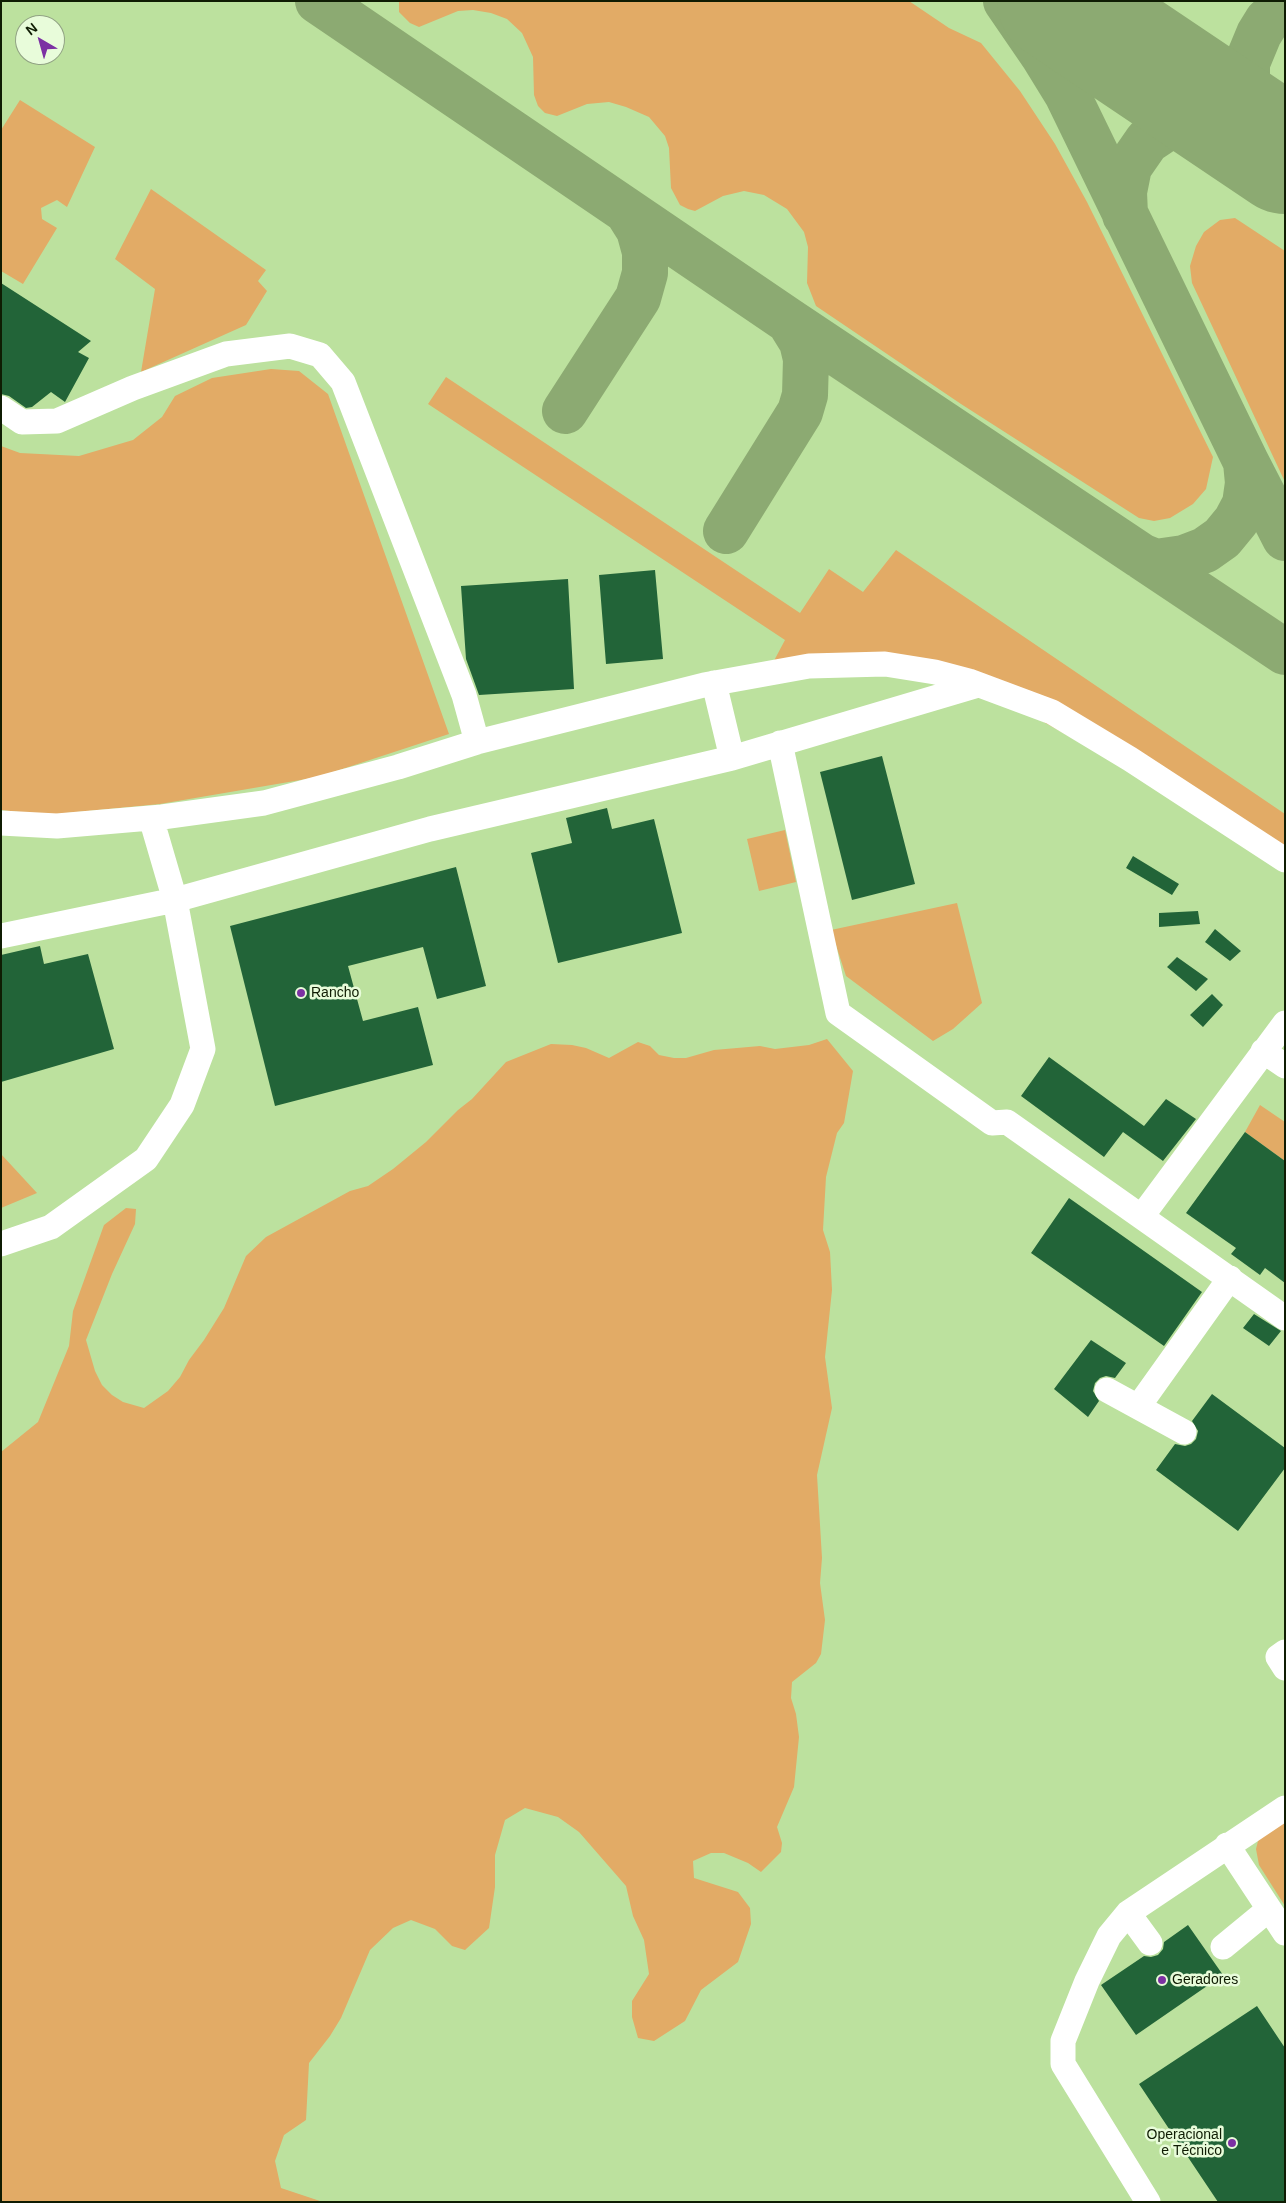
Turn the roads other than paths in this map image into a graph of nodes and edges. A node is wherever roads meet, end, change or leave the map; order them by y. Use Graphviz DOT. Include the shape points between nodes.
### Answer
graph roads {
  1 [pos="1,408"];
  2 [pos="714,683"];
  3 [pos="978,685"];
  4 [pos="477,742"];
  5 [pos="780,744"];
  6 [pos="732,758"];
  7 [pos="151,818"];
  8 [pos="1,823"];
  9 [pos="1285,860"];
  10 [pos="175,900"];
  11 [pos="1,936"];
  12 [pos="1285,1023"];
  13 [pos="1263,1051"];
  14 [pos="1285,1066"];
  15 [pos="1142,1216"];
  16 [pos="1,1244"];
  17 [pos="1230,1278"];
  18 [pos="1285,1318"];
  19 [pos="1107,1390"];
  20 [pos="1138,1407"];
  21 [pos="1184,1432"];
  22 [pos="1285,1652"];
  23 [pos="1285,1668"];
  24 [pos="1285,1808"];
  25 [pos="1227,1845"];
  26 [pos="1268,1910"];
  27 [pos="1128,1913"];
  28 [pos="1285,1933"];
  29 [pos="1150,1943"];
  30 [pos="1223,1947"];
  31 [pos="1148,2202"];
  1 -- 4 [label="lane" via="22,422 57,421 133,388 226,354 290,346 320,355 343,382 464,695"];
  2 -- 3 [label="lane" via="809,666 885,664 935,672"];
  2 -- 4 [label="lane"];
  2 -- 6 [label="lane"];
  3 -- 5 [label="lane"];
  3 -- 9 [label="lane" via="1052,712"];
  4 -- 7 [label="lane" via="264,803"];
  5 -- 6 [label="lane"];
  5 -- 15 [label="lane" via="838,1013 992,1123 1007,1122"];
  6 -- 10 [label="lane" via="430,829"];
  7 -- 8 [label="lane" via="57,826"];
  7 -- 10 [label="lane"];
  10 -- 11 [label="lane"];
  10 -- 16 [label="lane" via="204,1049 182,1106 146,1159 51,1227"];
  12 -- 13 [label="lane"];
  13 -- 14 [label="lane"];
  13 -- 15 [label="lane"];
  15 -- 17 [label="lane"];
  17 -- 18 [label="lane"];
  17 -- 20 [label="lane"];
  19 -- 20 [label="lane"];
  20 -- 21 [label="lane"];
  22 -- 23 [label="lane" via="1278,1657"];
  24 -- 25 [label="lane"];
  25 -- 26 [label="lane"];
  25 -- 27 [label="lane"];
  26 -- 28 [label="lane"];
  26 -- 30 [label="lane"];
  27 -- 29 [label="lane"];
  27 -- 31 [label="lane" via="1109,1936 1087,1982 1063,2041 1063,2064"];
}
